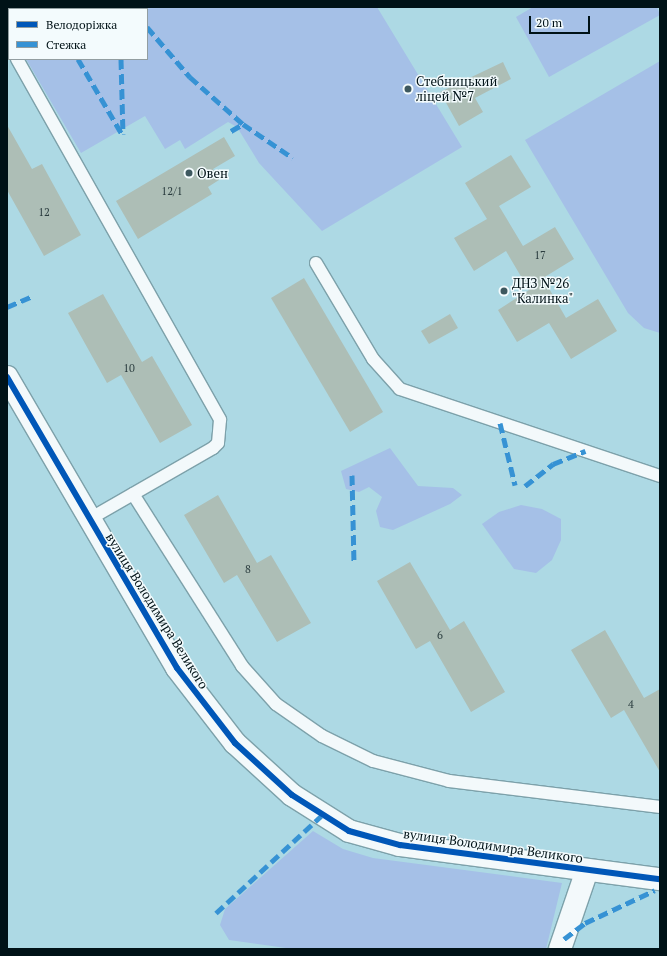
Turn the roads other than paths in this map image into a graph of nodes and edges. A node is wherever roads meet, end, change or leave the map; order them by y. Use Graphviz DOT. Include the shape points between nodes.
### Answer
graph roads {
  1 [pos="18,60"];
  2 [pos="316,263"];
  3 [pos="7,377"];
  4 [pos="660,476"];
  5 [pos="133,494"];
  6 [pos="88,520"];
  7 [pos="660,807"];
  8 [pos="587,870"];
  9 [pos="660,879"];
  10 [pos="560,949"];
  1 -- 5 [label="lane" via="220,420 218,443 213,448"];
  2 -- 4 [label="lane" via="373,360 400,389"];
  3 -- 6 [label="street, вулиця Володимира Великого"];
  5 -- 6 [label="lane"];
  5 -- 7 [label="lane" via="242,666 276,704 322,736 373,761 449,781"];
  6 -- 8 [label="street, вулиця Володимира Великого" via="177,668 206,710 262,771 321,816 349,831 400,845"];
  8 -- 9 [label="street, вулиця Володимира Великого"];
  8 -- 10 [label="street"];
}
